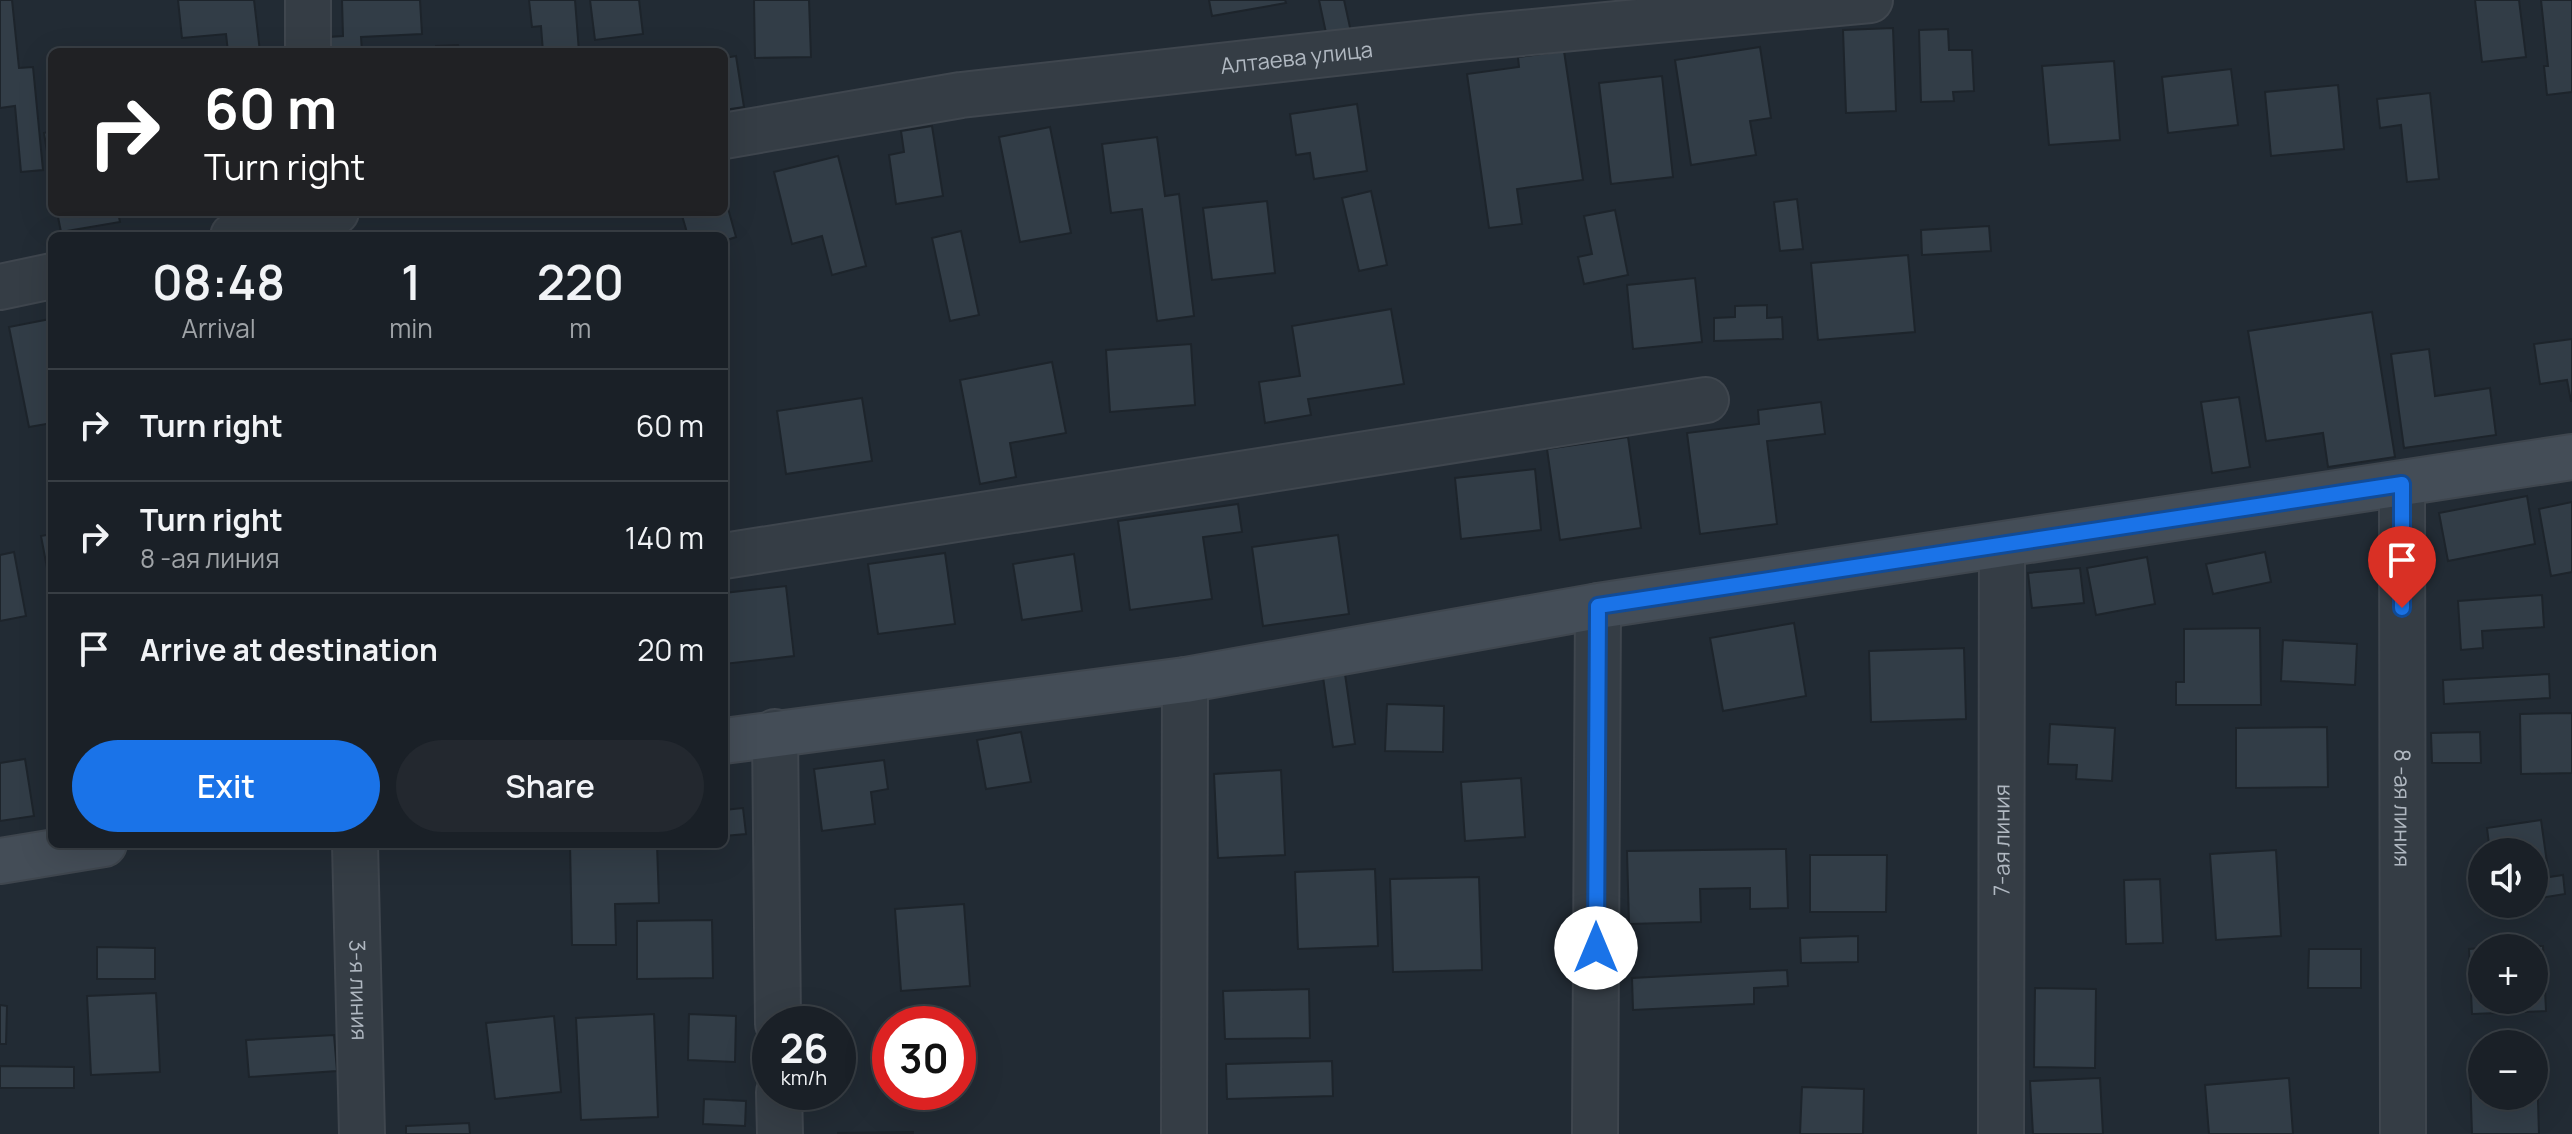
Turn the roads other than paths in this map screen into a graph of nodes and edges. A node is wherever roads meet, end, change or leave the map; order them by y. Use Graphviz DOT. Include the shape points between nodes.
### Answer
graph roads {
  1 [pos="308,0"];
  2 [pos="1870,0"];
  3 [pos="308,48"];
  4 [pos="728,135"];
  5 [pos="310,216"];
  6 [pos="248,232"];
  7 [pos="48,277"];
  8 [pos="0,287"];
  9 [pos="1706,400"];
  10 [pos="2572,457"];
  11 [pos="2402,484"];
  12 [pos="2002,546"];
  13 [pos="728,555"];
  14 [pos="1598,606"];
  15 [pos="1185,680"];
  16 [pos="775,732"];
  17 [pos="728,740"];
  18 [pos="60,848"];
  19 [pos="355,848"];
  20 [pos="0,861"];
  21 [pos="778,1006"];
  22 [pos="779,1110"];
  23 [pos="362,1134"];
  24 [pos="780,1134"];
  25 [pos="1184,1134"];
  26 [pos="1595,1134"];
  27 [pos="2001,1134"];
  28 [pos="2403,1134"];
  1 -- 3 [label="street"];
  2 -- 4 [label="street, Алтаева улица" via="1463,38 961,95"];
  5 -- 6 [label="street"];
  7 -- 8 [label="street"];
  9 -- 13 [label="street"];
  10 -- 11 [label="street"];
  11 -- 12 [label="street"];
  11 -- 28 [label="street, 8 -ая линия"];
  12 -- 14 [label="street"];
  12 -- 27 [label="street, 7-ая линия"];
  14 -- 15 [label="street"];
  14 -- 26 [label="street"];
  15 -- 16 [label="street"];
  15 -- 25 [label="street"];
  16 -- 17 [label="street"];
  16 -- 21 [label="street"];
  18 -- 20 [label="street"];
  19 -- 23 [label="street, 3-я линия"];
  22 -- 24 [label="street"];
}
